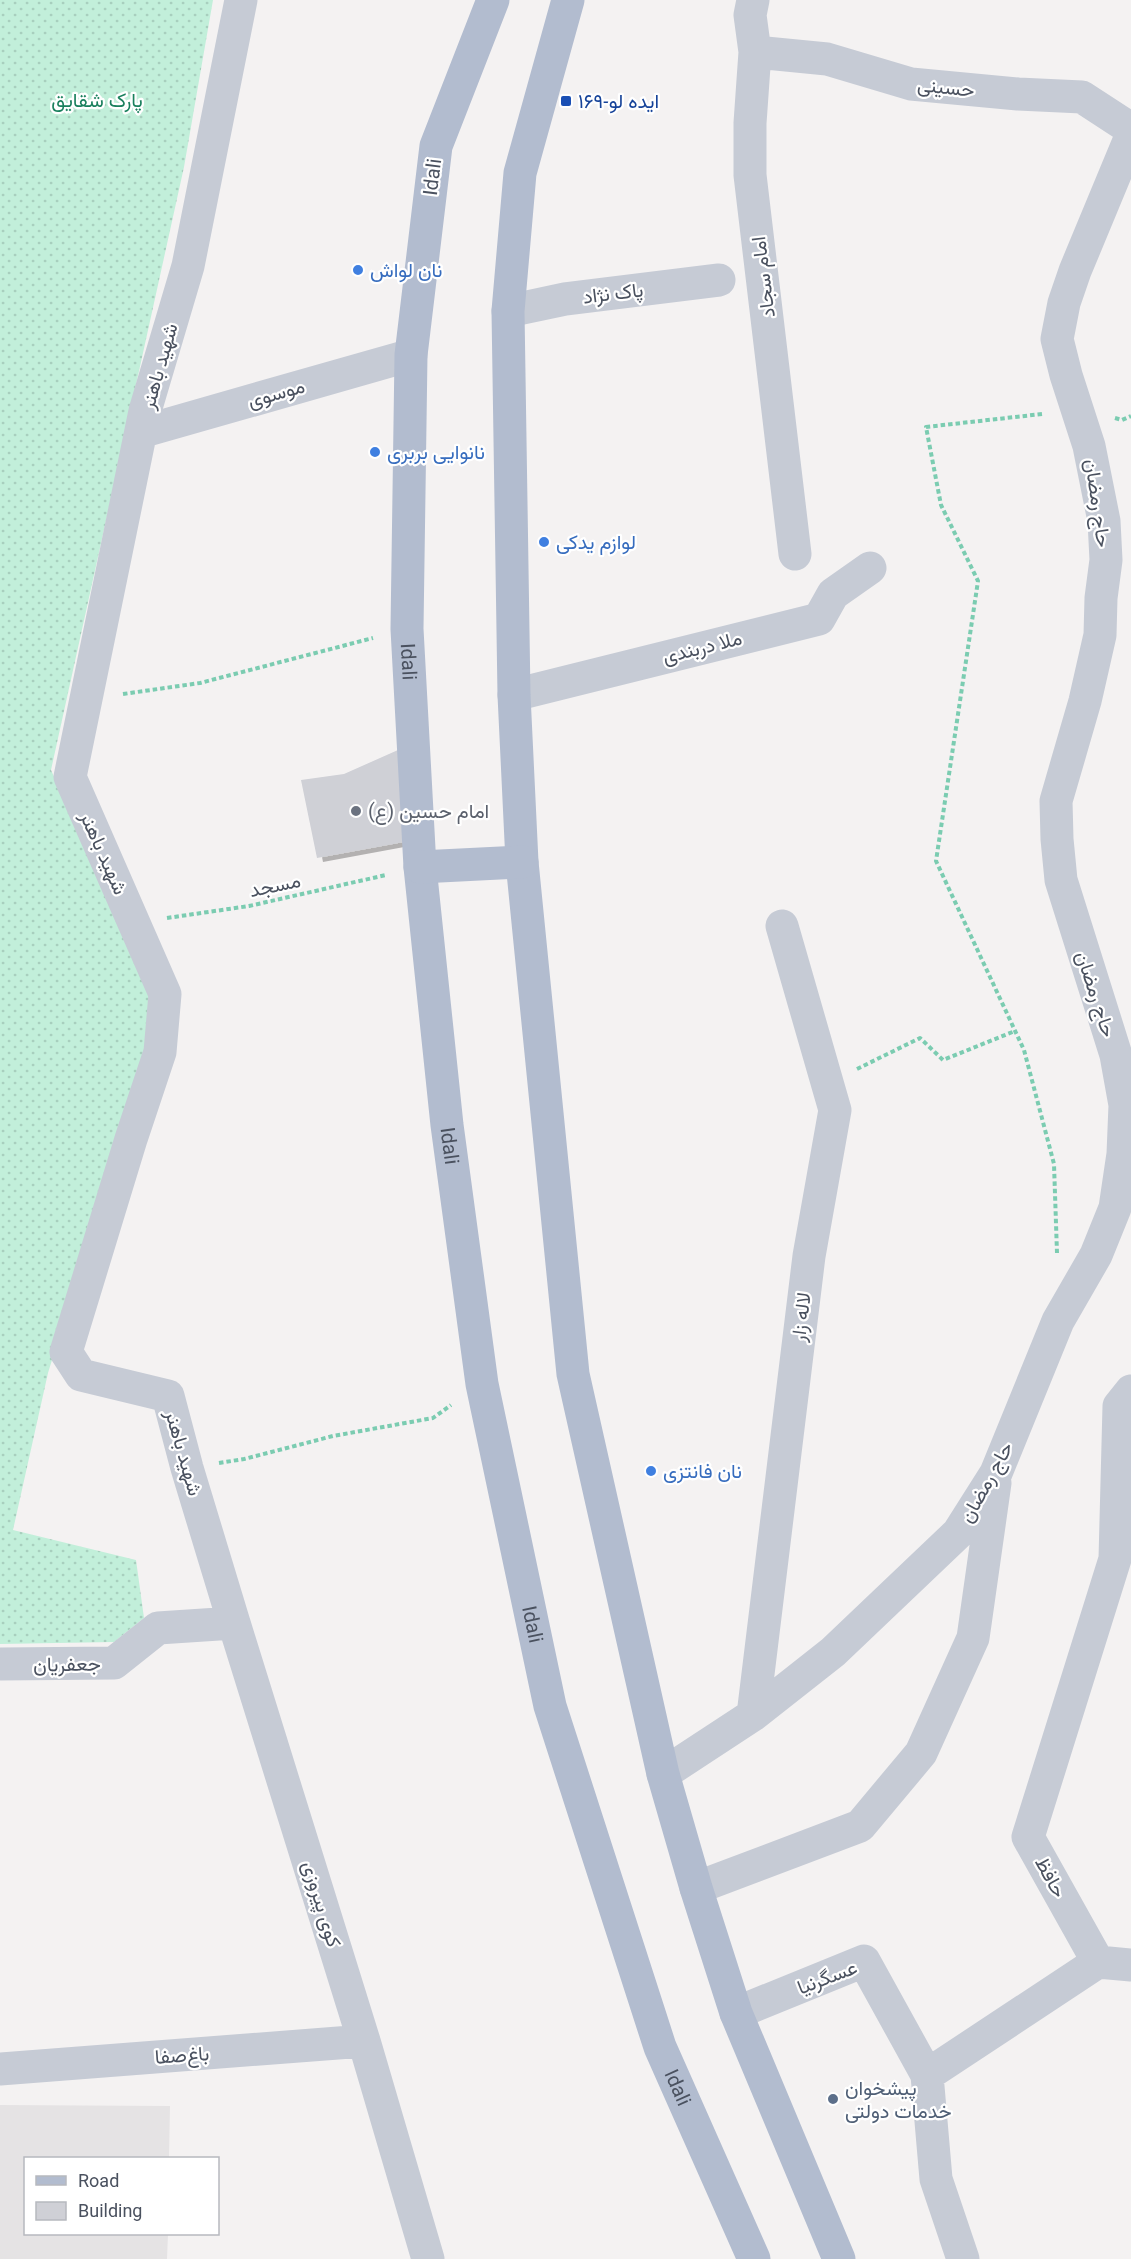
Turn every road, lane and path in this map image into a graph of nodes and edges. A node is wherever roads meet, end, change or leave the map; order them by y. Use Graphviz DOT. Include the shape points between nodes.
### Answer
graph roads {
  1 [pos="241,0"];
  2 [pos="493,0"];
  3 [pos="568,0"];
  4 [pos="753,0"];
  5 [pos="756,52"];
  6 [pos="1131,129"];
  7 [pos="1131,136"];
  8 [pos="719,280"];
  9 [pos="508,311"];
  10 [pos="411,355"];
  11 [pos="1078,410"];
  12 [pos="1131,416"];
  13 [pos="141,432"];
  14 [pos="795,554"];
  15 [pos="870,568"];
  16 [pos="407,628"];
  17 [pos="514,695"];
  18 [pos="86,699"];
  19 [pos="522,862"];
  20 [pos="420,867"];
  21 [pos="134,922"];
  22 [pos="782,927"];
  23 [pos="1015,1031"];
  24 [pos="827,1084"];
  25 [pos="1057,1254"];
  26 [pos="482,1384"];
  27 [pos="1125,1399"];
  28 [pos="187,1468"];
  29 [pos="996,1473"];
  30 [pos="234,1623"];
  31 [pos="0,1664"];
  32 [pos="753,1715"];
  33 [pos="663,1774"];
  34 [pos="696,1888"];
  35 [pos="1098,1962"];
  36 [pos="1131,1965"];
  37 [pos="736,2013"];
  38 [pos="364,2041"];
  39 [pos="0,2069"];
  40 [pos="927,2075"];
  41 [pos="428,2259"];
  42 [pos="754,2259"];
  43 [pos="838,2259"];
  44 [pos="963,2259"];
  1 -- 13 [label="street, شهید باهنر" via="188,266"];
  2 -- 10 [label="main road, Idali" via="436,146"];
  3 -- 9 [label="main road" via="520,173"];
  4 -- 5 [label="street, امام سجاد" via="750,15"];
  5 -- 6 [label="street, حسینی" via="827,59 911,84 1082,97"];
  5 -- 14 [label="street, امام سجاد" via="750,175"];
  7 -- 11 [label="street, حاج رمضان" via="1075,271 1060,321 1057,339"];
  8 -- 9 [label="street, پاک نژاد" via="565,298"];
  9 -- 17 [label="main road"];
  10 -- 13 [label="street, موسوی"];
  10 -- 16 [label="main road, Idali"];
  11 -- 12 [label="path" via="1122,420"];
  11 -- 23 [label="path" via="926,427 941,505 978,581 936,861"];
  11 -- 29 [label="street, حاج رمضان" via="1098,486 1106,560 1100,635 1056,801 1056,839 1061,880 1116,1055 1125,1105 1124,1154 1115,1208 1104,1236 1058,1321"];
  13 -- 18 [label="street, شهید باهنر"];
  15 -- 17 [label="street, ملا دربندی" via="833,594 819,619"];
  16 -- 18 [label="path" via="200,682"];
  16 -- 20 [label="main road, Idali"];
  17 -- 19 [label="main road"];
  18 -- 21 [label="street, شهید باهنر" via="70,777"];
  19 -- 20 [label="main road"];
  19 -- 33 [label="main road" via="573,1374"];
  20 -- 21 [label="path, مسجد" via="249,906"];
  20 -- 26 [label="main road, Idali" via="447,1125"];
  21 -- 28 [label="street, شهید باهنر" via="165,994 160,1052 66,1352 81,1375 168,1396"];
  22 -- 24 [label="street, لاله زار"];
  23 -- 24 [label="path" via="943,1060 920,1038"];
  23 -- 25 [label="path" via="1054,1164"];
  24 -- 32 [label="street, لاله زار" via="835,1110 809,1256"];
  26 -- 28 [label="path" via="433,1418"];
  26 -- 42 [label="main road, Idali" via="550,1706 660,2047"];
  27 -- 35 [label="street, حافظ" via="1115,1558 1028,1837"];
  28 -- 30 [label="street, شهید باهنر"];
  29 -- 32 [label="street, حاج رمضان" via="958,1533 834,1652"];
  29 -- 34 [label="street" via="973,1638 921,1753 860,1826"];
  30 -- 31 [label="street, جعفریان" via="158,1628 114,1663"];
  30 -- 38 [label="street, کوی پیروزی"];
  32 -- 33 [label="street, حاج رمضان"];
  33 -- 34 [label="main road"];
  34 -- 37 [label="main road"];
  35 -- 36 [label="street"];
  35 -- 40 [label="street"];
  37 -- 40 [label="street, عسگرنیا" via="864,1961"];
  37 -- 43 [label="main road"];
  38 -- 39 [label="street, باغ‌صفا"];
  38 -- 41 [label="street, کوی پیروزی"];
  40 -- 44 [label="street" via="936,2179"];
}
